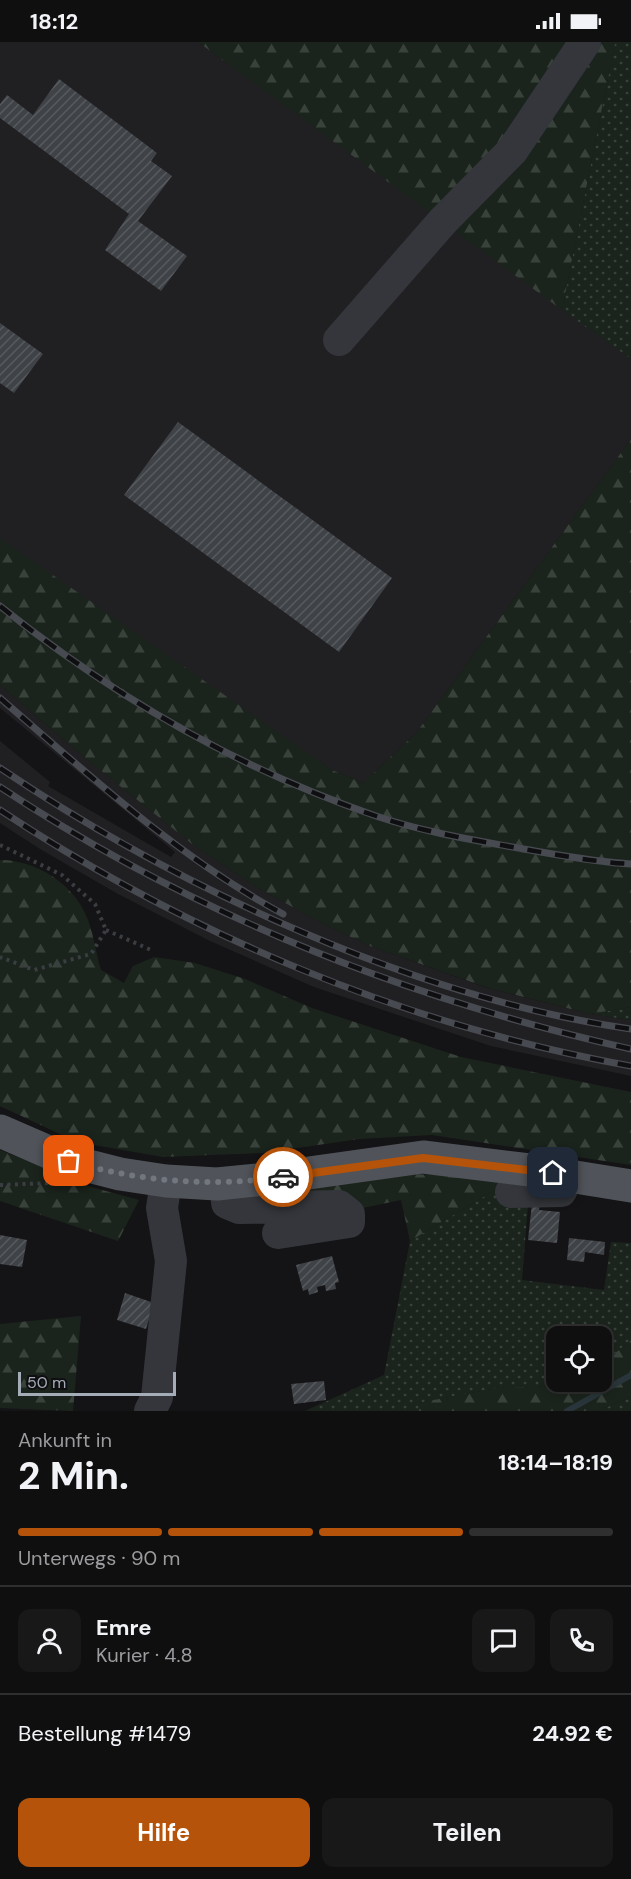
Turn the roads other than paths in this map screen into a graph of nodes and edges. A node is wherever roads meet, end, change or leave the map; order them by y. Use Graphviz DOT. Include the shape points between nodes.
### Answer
graph roads {
  1 [pos="585,42"];
  2 [pos="339,340"];
  3 [pos="0,1131"];
  4 [pos="568,1176"];
  5 [pos="166,1181"];
  6 [pos="226,1183"];
  7 [pos="631,1186"];
  8 [pos="512,1192"];
  9 [pos="278,1233"];
  10 [pos="150,1411"];
  1 -- 2 [label="lane" via="512,151 443,221"];
  3 -- 5 [label="main road" via="69,1161"];
  4 -- 6 [label="main road" via="423,1158"];
  4 -- 7 [label="main road"];
  4 -- 8 [label="lane" via="561,1191"];
  5 -- 6 [label="main road"];
  5 -- 10 [label="lane" via="162,1208 171,1261 158,1397"];
  6 -- 9 [label="lane" via="227,1203 239,1208 339,1206 349,1214 349,1222"];
}
